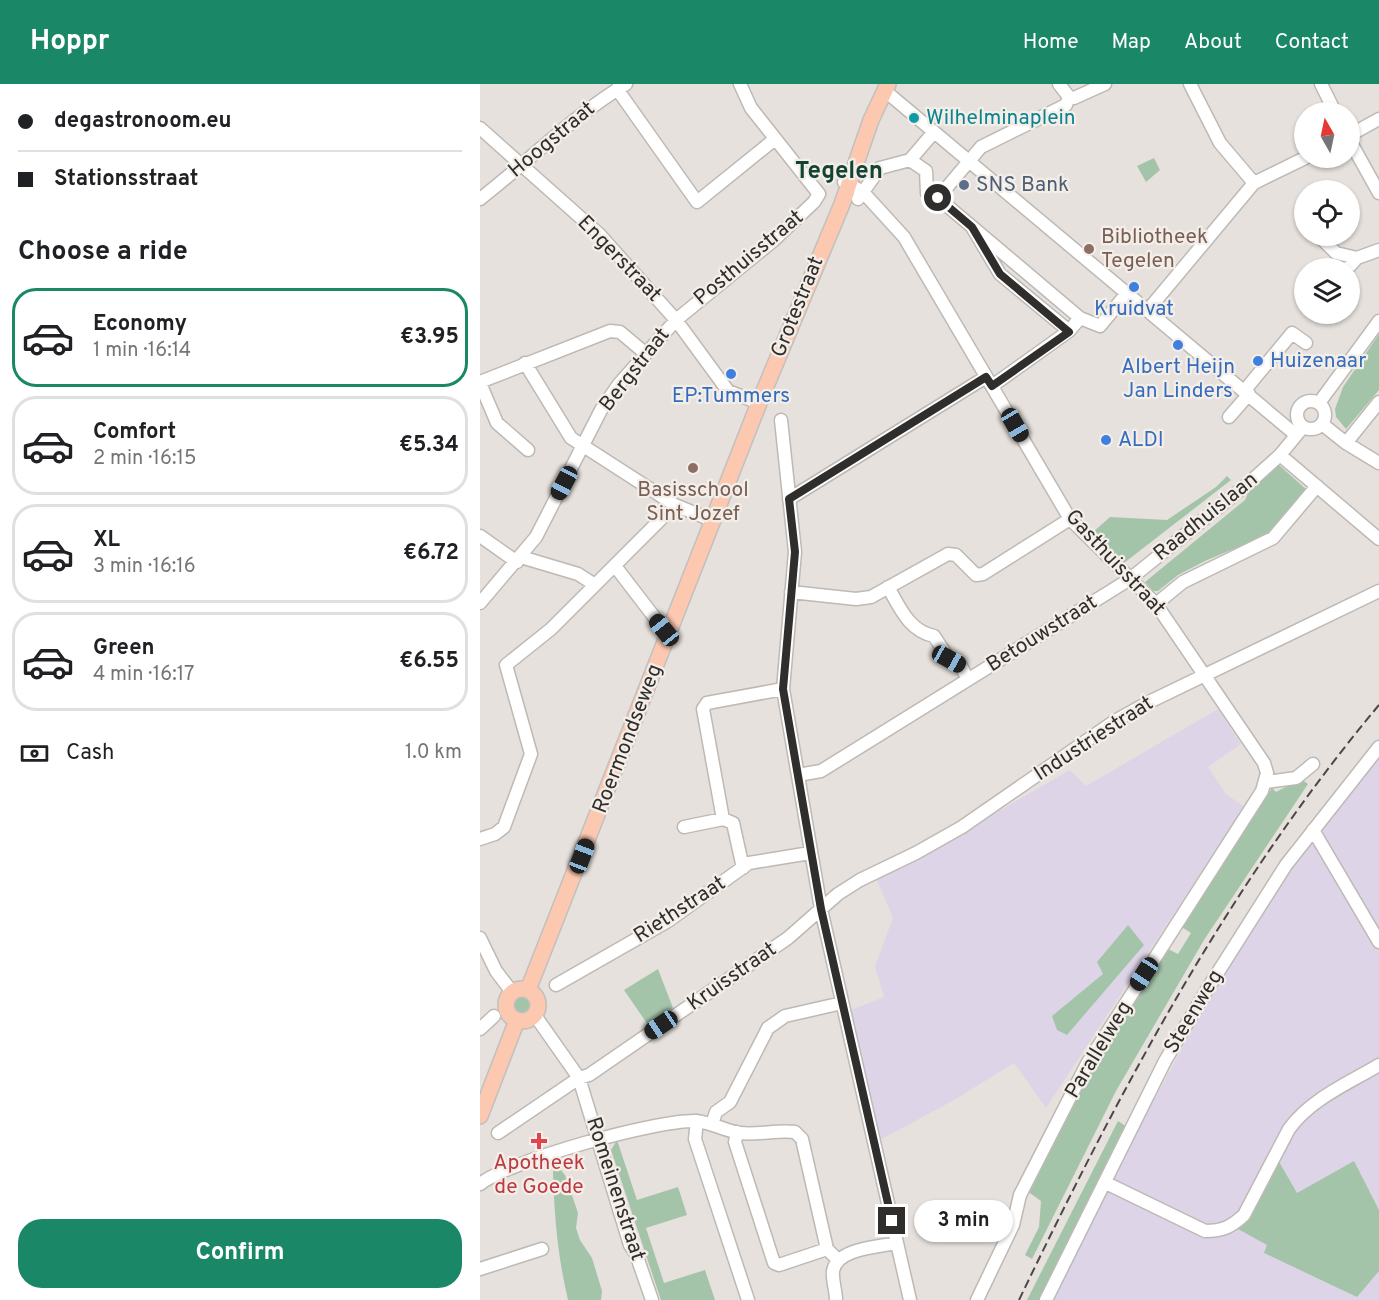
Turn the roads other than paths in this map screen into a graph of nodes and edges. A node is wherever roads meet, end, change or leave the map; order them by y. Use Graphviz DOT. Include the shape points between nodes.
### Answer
graph roads {
  1 [pos="740,84"];
  2 [pos="1059,84"];
  3 [pos="1105,84"];
  4 [pos="1190,84"];
  5 [pos="1321,84"];
  6 [pos="622,87"];
  7 [pos="886,87"];
  8 [pos="1069,97"];
  9 [pos="1330,102"];
  10 [pos="1379,119"];
  11 [pos="480,128"];
  12 [pos="1360,129"];
  13 [pos="934,132"];
  14 [pos="775,139"];
  15 [pos="1360,159"];
  16 [pos="910,160"];
  17 [pos="969,161"];
  18 [pos="1294,163"];
  19 [pos="523,166"];
  20 [pos="860,171"];
  21 [pos="877,173"];
  22 [pos="1254,183"];
  23 [pos="850,190"];
  24 [pos="1379,193"];
  25 [pos="938,198"];
  26 [pos="480,199"];
  27 [pos="972,227"];
  28 [pos="1329,246"];
  29 [pos="1379,250"];
  30 [pos="1357,258"];
  31 [pos="1127,293"];
  32 [pos="1148,310"];
  33 [pos="1080,318"];
  34 [pos="676,320"];
  35 [pos="1379,321"];
  36 [pos="1069,332"];
  37 [pos="1306,343"];
  38 [pos="645,352"];
  39 [pos="525,363"];
  40 [pos="989,381"];
  41 [pos="480,383"];
  42 [pos="1247,392"];
  43 [pos="1379,402"];
  44 [pos="759,403"];
  45 [pos="1319,403"];
  46 [pos="1229,417"];
  47 [pos="781,420"];
  48 [pos="1322,424"];
  49 [pos="1299,431"];
  50 [pos="1346,443"];
  51 [pos="583,446"];
  52 [pos="528,450"];
  53 [pos="1280,455"];
  54 [pos="1379,463"];
  55 [pos="1317,486"];
  56 [pos="789,499"];
  57 [pos="675,505"];
  58 [pos="1070,519"];
  59 [pos="714,521"];
  60 [pos="480,536"];
  61 [pos="1379,539"];
  62 [pos="519,560"];
  63 [pos="615,566"];
  64 [pos="1130,579"];
  65 [pos="595,585"];
  66 [pos="888,587"];
  67 [pos="1379,591"];
  68 [pos="791,592"];
  69 [pos="480,603"];
  70 [pos="1156,604"];
  71 [pos="668,635"];
  72 [pos="1206,675"];
  73 [pos="968,678"];
  74 [pos="783,689"];
  75 [pos="1379,747"];
  76 [pos="1313,765"];
  77 [pos="798,775"];
  78 [pos="1266,782"];
  79 [pos="723,819"];
  80 [pos="684,827"];
  81 [pos="1313,830"];
  82 [pos="480,839"];
  83 [pos="810,853"];
  84 [pos="743,868"];
  85 [pos="821,909"];
  86 [pos="480,938"];
  87 [pos="1379,942"];
  88 [pos="556,985"];
  89 [pos="528,990"];
  90 [pos="512,992"];
  91 [pos="842,1003"];
  92 [pos="534,1014"];
  93 [pos="494,1017"];
  94 [pos="517,1020"];
  95 [pos="480,1029"];
  96 [pos="1379,1065"];
  97 [pos="579,1078"];
  98 [pos="480,1116"];
  99 [pos="697,1121"];
  100 [pos="712,1124"];
  101 [pos="737,1132"];
  102 [pos="498,1133"];
  103 [pos="597,1139"];
  104 [pos="1106,1183"];
  105 [pos="480,1184"];
  106 [pos="897,1243"];
  107 [pos="542,1249"];
  108 [pos="827,1249"];
  109 [pos="838,1260"];
  110 [pos="480,1269"];
  111 [pos="652,1300"];
  112 [pos="748,1300"];
  113 [pos="836,1300"];
  114 [pos="910,1300"];
  115 [pos="977,1300"];
  116 [pos="1046,1300"];
  1 -- 14 [label="street" via="751,108"];
  2 -- 8 [label="street"];
  3 -- 8 [label="street"];
  4 -- 22 [label="street" via="1220,143"];
  5 -- 9 [label="street"];
  6 -- 14 [label="street" via="697,202"];
  6 -- 19 [label="street, Hoogstraat" via="585,111"];
  7 -- 13 [label="street"];
  7 -- 23 [label="main road, Grotestraat" via="871,120"];
  8 -- 17 [label="street" via="1066,105 981,147"];
  10 -- 12 [label="street"];
  11 -- 19 [label="street, Engerstraat"];
  13 -- 16 [label="street"];
  13 -- 17 [label="street"];
  14 -- 34 [label="street, Posthuisstraat" via="819,194 774,240"];
  15 -- 24 [label="street"];
  16 -- 21 [label="street" via="880,168"];
  16 -- 25 [label="street" via="926,171 927,194"];
  17 -- 25 [label="street"];
  17 -- 31 [label="street"];
  18 -- 22 [label="street"];
  19 -- 26 [label="street, Hoogstraat"];
  19 -- 34 [label="street, Engerstraat" via="599,234"];
  20 -- 21 [label="street"];
  21 -- 23 [label="street"];
  22 -- 32 [label="street"];
  23 -- 40 [label="street, Gasthuisstraat" via="904,237"];
  23 -- 44 [label="main road, Grotestraat"];
  25 -- 27 [label="street"];
  27 -- 33 [label="street"];
  27 -- 36 [label="street" via="1000,274"];
  28 -- 30 [label="street" via="1336,253"];
  29 -- 30 [label="street"];
  31 -- 32 [label="street"];
  31 -- 33 [label="street" via="1100,326"];
  32 -- 42 [label="street"];
  33 -- 36 [label="street"];
  34 -- 38 [label="street, Bergstraat"];
  34 -- 44 [label="street, Engerstraat" via="728,391"];
  35 -- 45 [label="street"];
  36 -- 40 [label="street"];
  37 -- 42 [label="street" via="1292,333"];
  38 -- 39 [label="street" via="620,332 610,331"];
  38 -- 51 [label="street, Bergstraat" via="613,393"];
  39 -- 41 [label="street"];
  39 -- 51 [label="street" via="571,438"];
  40 -- 56 [label="street"];
  40 -- 58 [label="street, Gasthuisstraat"];
  41 -- 52 [label="street" via="497,423"];
  42 -- 46 [label="street"];
  42 -- 49 [label="street"];
  43 -- 50 [label="street"];
  44 -- 59 [label="main road, Grotestraat"];
  45 -- 48 [label="street" via="1325,414"];
  45 -- 49 [label="street" via="1300,406"];
  47 -- 56 [label="street"];
  48 -- 49 [label="street"];
  48 -- 50 [label="street"];
  49 -- 53 [label="street, Raadhuislaan"];
  50 -- 54 [label="street"];
  51 -- 57 [label="street"];
  51 -- 62 [label="street, Bergstraat" via="536,537"];
  53 -- 55 [label="street"];
  53 -- 64 [label="street, Raadhuislaan"];
  55 -- 61 [label="street"];
  55 -- 70 [label="street, Raadhuislaan" via="1273,538 1183,582"];
  56 -- 68 [label="street" via="795,552"];
  57 -- 59 [label="street"];
  57 -- 63 [label="street"];
  58 -- 64 [label="street, Gasthuisstraat"];
  58 -- 66 [label="street" via="983,574 976,575 957,555 948,554"];
  59 -- 71 [label="main road, Roermondseweg"];
  60 -- 62 [label="street"];
  62 -- 65 [label="street" via="578,574"];
  62 -- 69 [label="street, Bergstraat"];
  63 -- 65 [label="street"];
  63 -- 71 [label="street"];
  64 -- 70 [label="street, Gasthuisstraat"];
  64 -- 73 [label="street, Betouwstraat"];
  65 -- 82 [label="street" via="551,629 506,665 531,761 504,827"];
  66 -- 68 [label="street" via="871,597 856,599"];
  66 -- 73 [label="street" via="912,626 934,636"];
  67 -- 72 [label="street, Industriestraat"];
  68 -- 74 [label="street"];
  70 -- 72 [label="street, Gasthuisstraat"];
  71 -- 89 [label="main road, Roermondseweg"];
  72 -- 78 [label="street" via="1264,763"];
  72 -- 85 [label="street, Industriestraat" via="1115,721 962,827 860,880"];
  73 -- 77 [label="street, Betouwstraat" via="821,771"];
  74 -- 77 [label="street"];
  74 -- 79 [label="street" via="704,705"];
  75 -- 81 [label="street, Steenweg"];
  76 -- 78 [label="street" via="1296,778"];
  77 -- 83 [label="street"];
  78 -- 115 [label="street, Parallelweg" via="1087,1064 1020,1195 1013,1225"];
  79 -- 80 [label="street"];
  79 -- 84 [label="street" via="733,822"];
  81 -- 87 [label="street"];
  81 -- 104 [label="street, Steenweg" via="1255,911 1165,1061"];
  83 -- 84 [label="street, Riethstraat" via="749,863"];
  83 -- 85 [label="street"];
  84 -- 88 [label="street, Riethstraat" via="668,921"];
  85 -- 91 [label="street"];
  85 -- 97 [label="street, Kruisstraat" via="788,938 589,1075"];
  86 -- 90 [label="street" via="495,971"];
  89 -- 90 [label="main road"];
  89 -- 92 [label="main road" via="537,1000"];
  90 -- 94 [label="main road" via="506,1008"];
  91 -- 100 [label="street" via="785,1016 768,1028 730,1102 716,1112"];
  91 -- 106 [label="street"];
  92 -- 94 [label="main road"];
  92 -- 97 [label="street"];
  93 -- 95 [label="street"];
  94 -- 98 [label="main road"];
  96 -- 104 [label="street" via="1299,1116 1244,1215 1221,1231 1205,1231"];
  97 -- 102 [label="street, Kruisstraat"];
  97 -- 103 [label="street, Romeinenstraat"];
  99 -- 100 [label="street"];
  99 -- 103 [label="street"];
  99 -- 112 [label="street" via="695,1139"];
  100 -- 101 [label="street"];
  101 -- 108 [label="street" via="795,1132 802,1139"];
  101 -- 108 [label="street" via="735,1142 774,1263 779,1265"];
  103 -- 105 [label="street" via="505,1169"];
  103 -- 111 [label="street, Romeinenstraat" via="630,1245"];
  104 -- 116 [label="street, Steenweg"];
  106 -- 109 [label="street"];
  106 -- 114 [label="street"];
  107 -- 110 [label="street"];
  108 -- 109 [label="street"];
  109 -- 113 [label="street" via="833,1269"];
}
